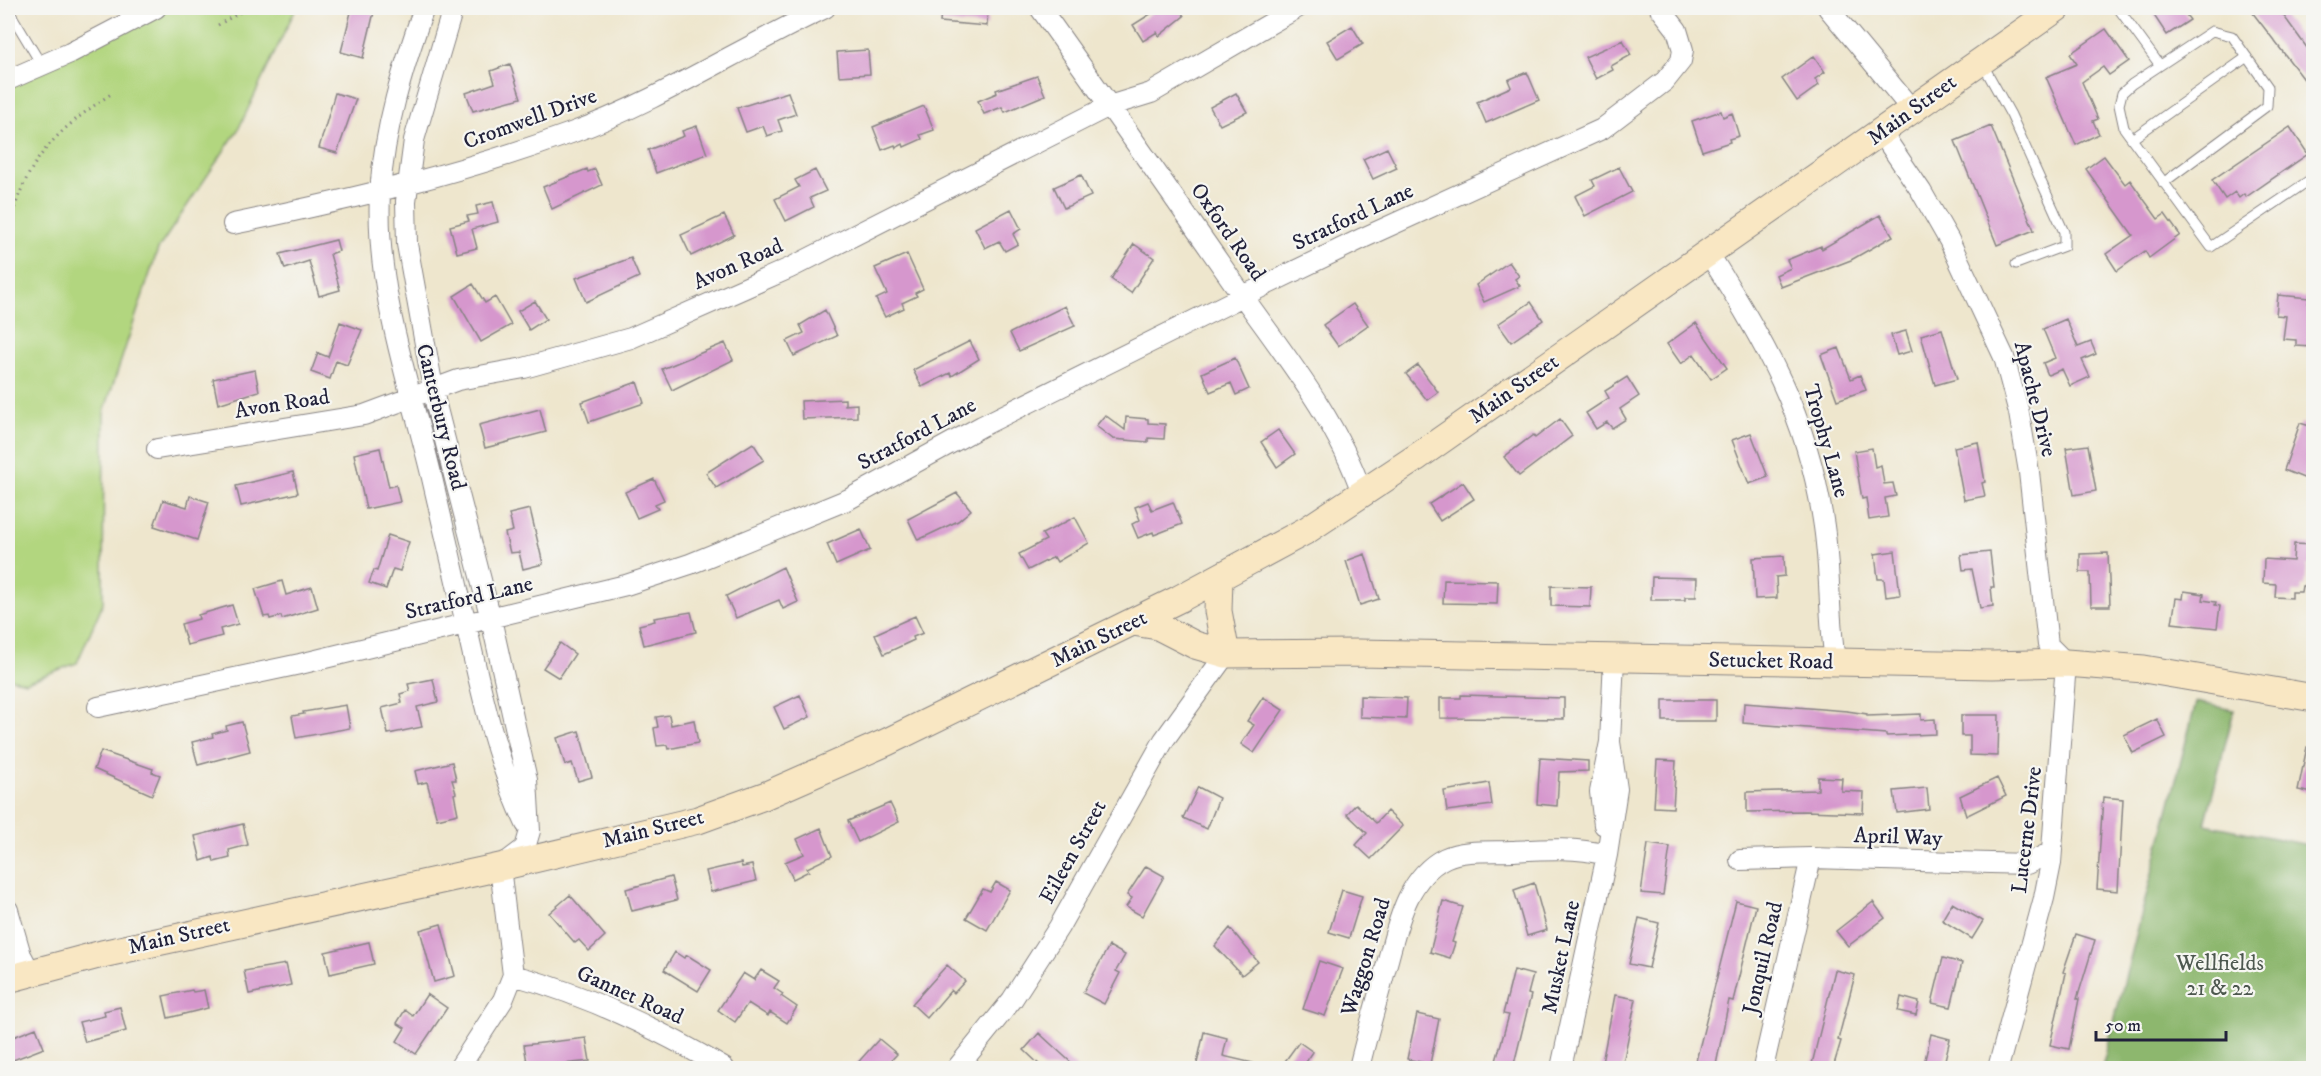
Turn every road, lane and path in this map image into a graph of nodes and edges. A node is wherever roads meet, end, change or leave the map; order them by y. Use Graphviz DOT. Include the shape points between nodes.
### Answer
graph roads {
  1 [pos="156,8"];
  2 [pos="247,8"];
  3 [pos="424,8"];
  4 [pos="453,8"];
  5 [pos="825,8"];
  6 [pos="1040,8"];
  7 [pos="1297,8"];
  8 [pos="1660,8"];
  9 [pos="1828,8"];
  10 [pos="2057,8"];
  11 [pos="2118,8"];
  12 [pos="8,9"];
  13 [pos="218,25"];
  14 [pos="2247,57"];
  15 [pos="1981,61"];
  16 [pos="42,64"];
  17 [pos="2159,64"];
  18 [pos="8,80"];
  19 [pos="111,94"];
  20 [pos="1109,106"];
  21 [pos="1912,110"];
  22 [pos="1881,132"];
  23 [pos="2132,139"];
  24 [pos="2313,177"];
  25 [pos="2163,183"];
  26 [pos="408,186"];
  27 [pos="380,193"];
  28 [pos="233,224"];
  29 [pos="8,231"];
  30 [pos="1709,254"];
  31 [pos="2016,264"];
  32 [pos="1243,296"];
  33 [pos="434,391"];
  34 [pos="413,399"];
  35 [pos="156,449"];
  36 [pos="1362,493"];
  37 [pos="1219,578"];
  38 [pos="491,619"];
  39 [pos="1133,622"];
  40 [pos="466,623"];
  41 [pos="1226,654"];
  42 [pos="1614,659"];
  43 [pos="1835,662"];
  44 [pos="2066,663"];
  45 [pos="2313,698"];
  46 [pos="98,707"];
  47 [pos="530,831"];
  48 [pos="2051,852"];
  49 [pos="1607,855"];
  50 [pos="1811,858"];
  51 [pos="1740,860"];
  52 [pos="500,867"];
  53 [pos="8,910"];
  54 [pos="513,975"];
  55 [pos="19,976"];
  56 [pos="967,1065"];
  57 [pos="459,1068"];
  58 [pos="724,1068"];
  59 [pos="1359,1068"];
  60 [pos="1561,1068"];
  61 [pos="1763,1068"];
  62 [pos="1998,1068"];
  1 -- 16 [label="street"];
  2 -- 13 [label="path"];
  3 -- 27 [label="street, Canterbury Road" via="387,129"];
  4 -- 26 [label="street, Canterbury Road" via="414,140"];
  5 -- 26 [label="street, Cromwell Drive" via="573,133"];
  6 -- 20 [label="street, Oxford Road"];
  7 -- 20 [label="street, Avon Road" via="1150,93"];
  8 -- 32 [label="street, Stratford Lane" via="1677,30 1682,61 1602,129"];
  9 -- 21 [label="street"];
  10 -- 15 [label="main road, Main Street"];
  11 -- 17 [label="lane"];
  12 -- 16 [label="lane"];
  14 -- 17 [label="lane" via="2232,36 2212,31"];
  14 -- 23 [label="lane"];
  14 -- 25 [label="lane" via="2268,87 2267,106"];
  15 -- 21 [label="main road, Main Street"];
  15 -- 31 [label="lane" via="2011,115 2064,232 2064,246"];
  16 -- 18 [label="street"];
  17 -- 23 [label="lane" via="2122,93 2120,117"];
  19 -- 29 [label="path" via="63,129 43,150 33,164"];
  20 -- 32 [label="street, Oxford Road"];
  20 -- 33 [label="street, Avon Road" via="790,268 631,338 524,368 459,380"];
  21 -- 22 [label="main road, Main Street"];
  22 -- 30 [label="main road, Main Street"];
  22 -- 44 [label="street, Apache Drive" via="1949,240 2004,357 2029,472 2049,645"];
  23 -- 25 [label="lane"];
  24 -- 25 [label="lane" via="2211,247"];
  26 -- 27 [label="street, Cromwell Drive"];
  26 -- 33 [label="street, Canterbury Road" via="407,244"];
  27 -- 28 [label="street, Cromwell Drive"];
  27 -- 34 [label="street, Canterbury Road" via="381,258 387,302"];
  30 -- 36 [label="main road, Main Street"];
  30 -- 43 [label="street, Trophy Lane" via="1761,336 1798,420 1823,521"];
  32 -- 36 [label="street, Oxford Road" via="1338,438"];
  32 -- 38 [label="street, Stratford Lane" via="982,426 849,499 690,564 626,585"];
  33 -- 34 [label="street, Avon Road"];
  33 -- 38 [label="street, Canterbury Road"];
  34 -- 35 [label="street, Avon Road" via="364,415"];
  34 -- 40 [label="street, Canterbury Road"];
  36 -- 37 [label="main road, Main Street" via="1307,530"];
  37 -- 39 [label="main road, Main Street"];
  37 -- 41 [label="main road" via="1218,611"];
  38 -- 40 [label="street, Stratford Lane"];
  38 -- 47 [label="street, Canterbury Road" via="527,780"];
  39 -- 41 [label="main road, Setucket Road" via="1158,626 1195,645"];
  39 -- 52 [label="main road, Main Street" via="887,742 764,796 698,820"];
  40 -- 46 [label="street, Stratford Lane" via="300,664"];
  40 -- 47 [label="street, Canterbury Road" via="508,787"];
  41 -- 42 [label="main road, Setucket Road"];
  41 -- 56 [label="street, Eileen Street" via="1164,740 1047,946"];
  42 -- 43 [label="main road, Setucket Road"];
  42 -- 49 [label="street, Musket Lane" via="1610,742 1617,789"];
  43 -- 44 [label="main road, Setucket Road"];
  44 -- 45 [label="main road, Setucket Road" via="2144,669"];
  44 -- 48 [label="street, Lucerne Drive"];
  47 -- 52 [label="street" via="525,848"];
  48 -- 50 [label="street, April Way" via="2027,864"];
  48 -- 62 [label="street, Lucerne Drive" via="2044,898"];
  49 -- 59 [label="street, Waggon Road" via="1578,848 1469,854 1434,864 1411,894 1398,924"];
  49 -- 60 [label="street, Musket Lane"];
  50 -- 51 [label="street, April Way"];
  50 -- 61 [label="street, Jonquil Road"];
  52 -- 54 [label="street"];
  52 -- 55 [label="main road, Main Street" via="316,905"];
  53 -- 55 [label="street" via="21,955"];
  54 -- 57 [label="street" via="503,1000"];
  54 -- 58 [label="street, Gannet Road" via="548,984 639,1023"];
}
